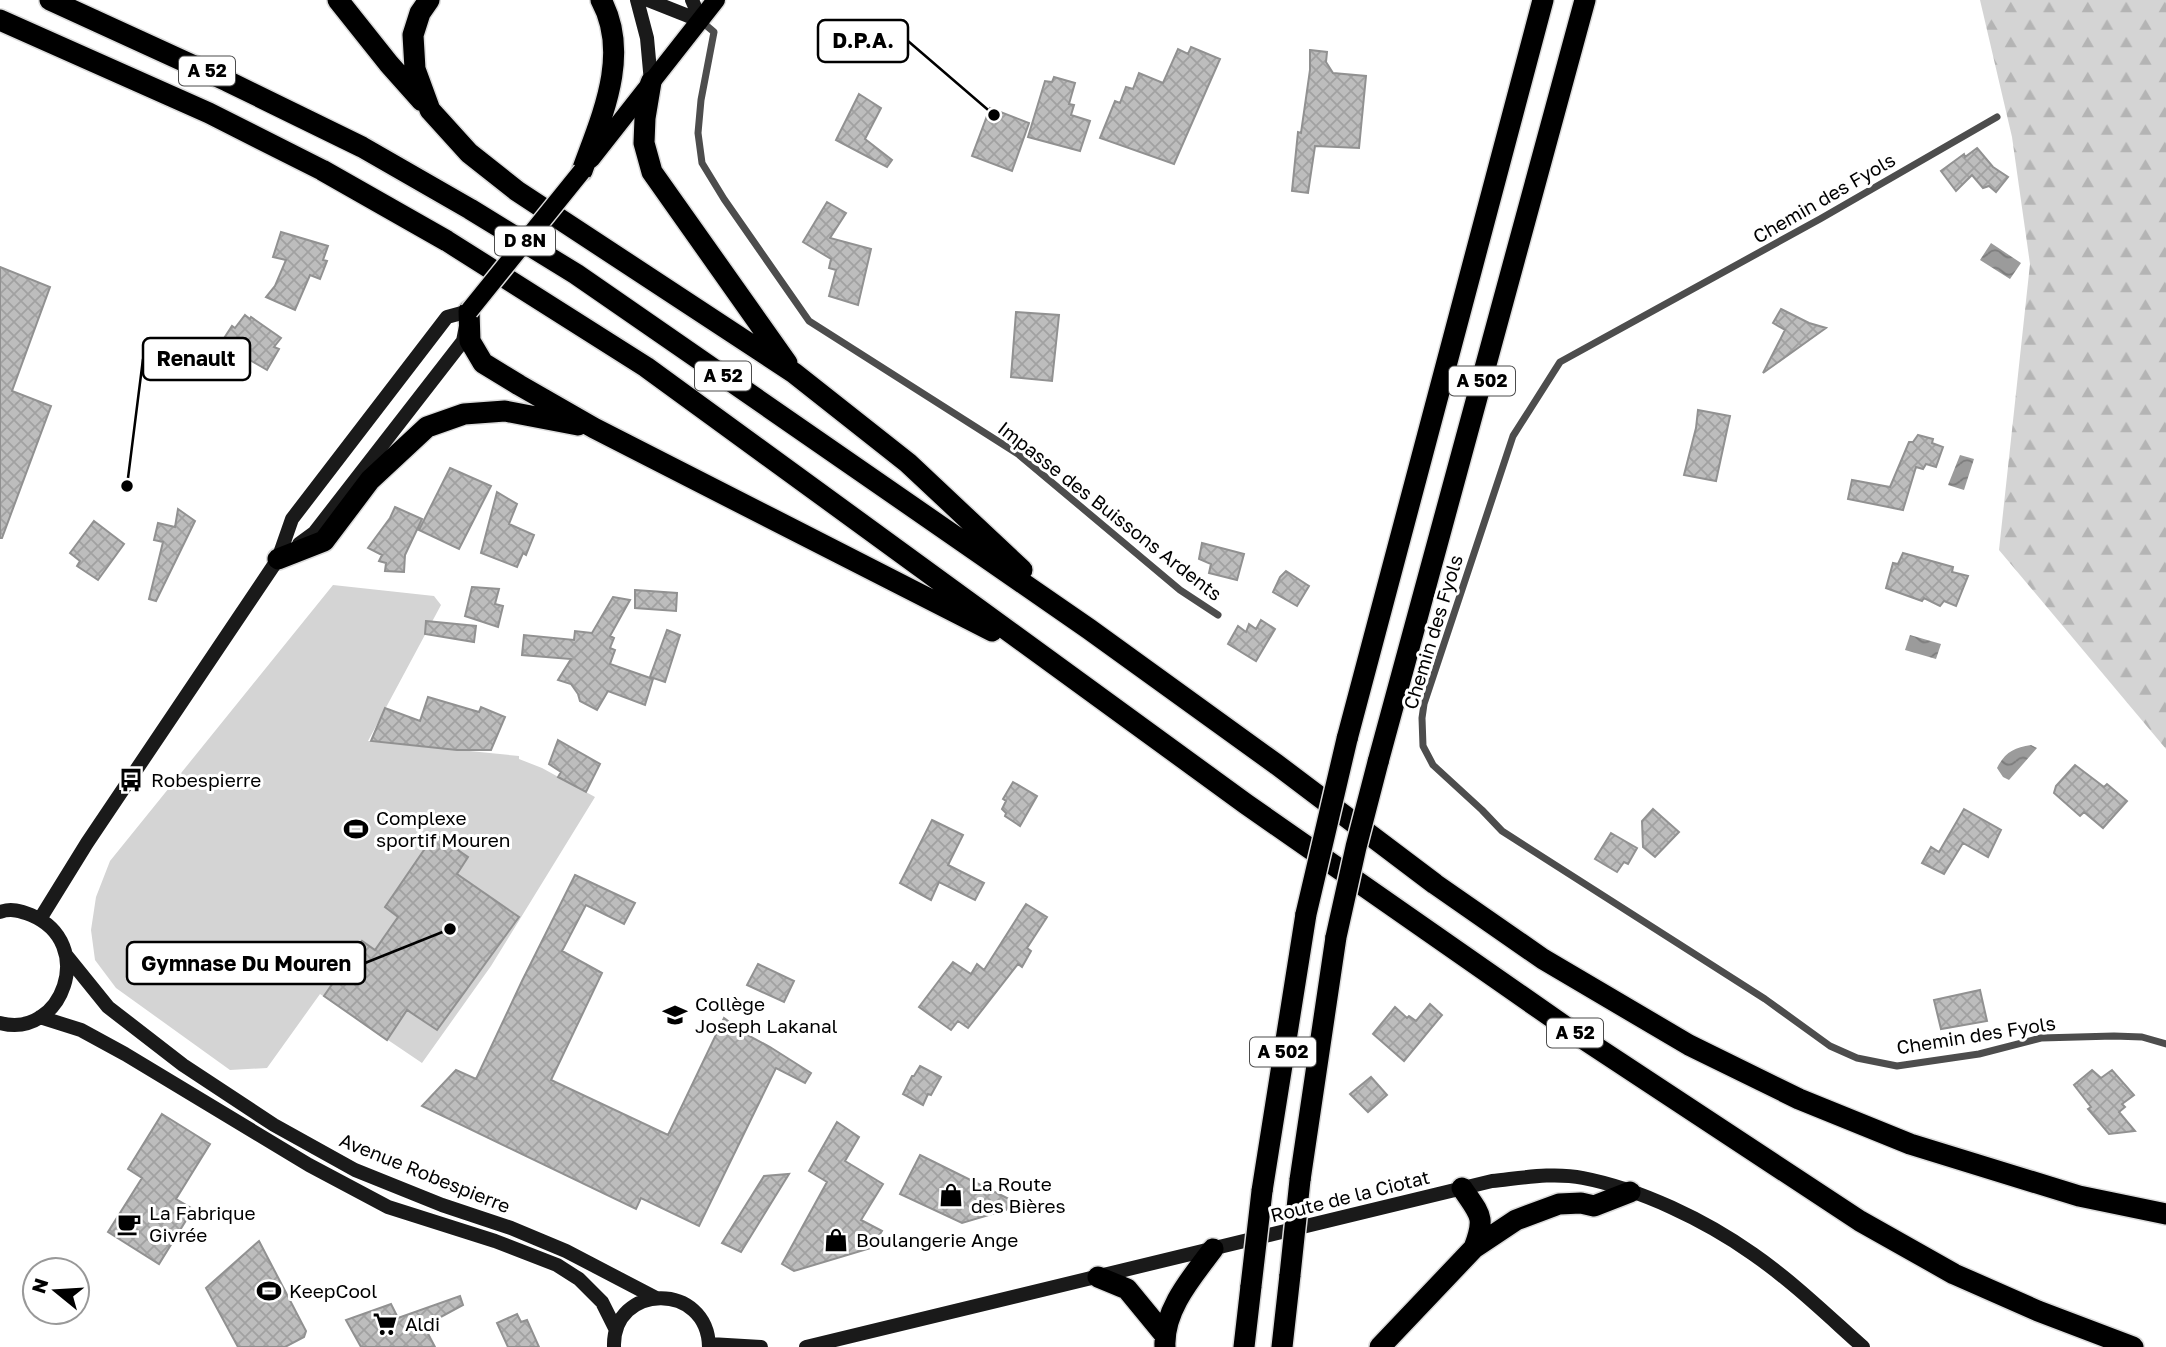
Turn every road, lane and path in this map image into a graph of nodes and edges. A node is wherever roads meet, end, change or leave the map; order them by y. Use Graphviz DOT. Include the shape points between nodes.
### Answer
graph roads {
  1 [pos="50,0"];
  2 [pos="338,0"];
  3 [pos="429,0"];
  4 [pos="601,0"];
  5 [pos="637,0"];
  6 [pos="648,0"];
  7 [pos="692,0"];
  8 [pos="716,0"];
  9 [pos="1543,0"];
  10 [pos="1585,0"];
  11 [pos="0,20"];
  12 [pos="701,22"];
  13 [pos="651,82"];
  14 [pos="430,110"];
  15 [pos="1997,117"];
  16 [pos="582,171"];
  17 [pos="469,311"];
  18 [pos="794,373"];
  19 [pos="594,428"];
  20 [pos="278,559"];
  21 [pos="1218,615"];
  22 [pos="1074,619"];
  23 [pos="1052,662"];
  24 [pos="2,909"];
  25 [pos="40,919"];
  26 [pos="66,955"];
  27 [pos="40,1017"];
  28 [pos="0,1023"];
  29 [pos="2166,1044"];
  30 [pos="1462,1188"];
  31 [pos="1630,1192"];
  32 [pos="2166,1213"];
  33 [pos="1474,1248"];
  34 [pos="1213,1249"];
  35 [pos="1098,1277"];
  36 [pos="656,1298"];
  37 [pos="616,1330"];
  38 [pos="1164,1340"];
  39 [pos="709,1345"];
  40 [pos="614,1347"];
  41 [pos="761,1347"];
  42 [pos="806,1347"];
  43 [pos="1244,1347"];
  44 [pos="1282,1347"];
  45 [pos="1380,1347"];
  46 [pos="1863,1347"];
  47 [pos="2133,1347"];
  1 -- 22 [label="highway, A 52" via="362,147 470,209 576,274"];
  2 -- 14 [label="highway"];
  3 -- 14 [label="highway" via="413,35 415,69"];
  4 -- 16 [label="highway" via="611,22 615,56 606,105"];
  5 -- 13 [label="main road"];
  6 -- 12 [label="main road"];
  7 -- 12 [label="main road"];
  8 -- 12 [label="main road, D 8N"];
  9 -- 43 [label="highway, A 502, bridge" via="1347,739 1306,914 1262,1191"];
  10 -- 44 [label="highway, A 502, bridge" via="1356,847 1336,937 1300,1180"];
  11 -- 23 [label="highway, A 52" via="209,113 447,241 646,368"];
  12 -- 13 [label="main road, D 8N"];
  12 -- 21 [label="street, Impasse des Buissons Ardents" via="714,32 701,100 698,133 702,163 809,321 1018,454 1180,590"];
  13 -- 16 [label="main road, D 8N"];
  13 -- 18 [label="highway" via="644,143 652,172"];
  14 -- 18 [label="highway" via="469,153 517,191"];
  15 -- 29 [label="street, Chemin des Fyols" via="1560,362 1513,436 1424,704 1423,746 1433,765 1502,831 1765,999 1830,1046 1857,1058 1897,1066 1979,1054 2041,1038 2114,1035"];
  16 -- 17 [label="main road, D 8N, bridge"];
  17 -- 19 [label="highway" via="470,341 484,363"];
  17 -- 20 [label="main road, D 8N" via="463,341 314,533"];
  17 -- 20 [label="main road, D 8N" via="447,317 292,519"];
  18 -- 22 [label="highway" via="908,463"];
  19 -- 20 [label="highway" via="505,411 464,414 427,427 370,480 324,541"];
  19 -- 23 [label="highway"];
  20 -- 25 [label="main road, D 8N"];
  22 -- 32 [label="highway, A 52" via="1543,959 1689,1045 1799,1099 1910,1144 2079,1196"];
  23 -- 47 [label="highway, A 52" via="1573,1032 1860,1221 1954,1274"];
  24 -- 25 [label="main road"];
  25 -- 26 [label="main road, Avenue Robespierre" via="56,935"];
  26 -- 27 [label="main road" via="68,973 63,990"];
  26 -- 36 [label="main road, Avenue Robespierre" via="116,1014 274,1125 355,1170 511,1228"];
  27 -- 28 [label="main road"];
  27 -- 37 [label="main road, Avenue Robespierre" via="82,1030 388,1207 557,1265 601,1302"];
  30 -- 31 [label="main road, Route de la Ciotat" via="1541,1175 1581,1178"];
  30 -- 33 [label="highway" via="1480,1216"];
  30 -- 34 [label="main road, Route de la Ciotat"];
  31 -- 33 [label="highway" via="1594,1206 1559,1204 1537,1211"];
  31 -- 46 [label="main road, Route de la Ciotat" via="1688,1215 1752,1253"];
  33 -- 45 [label="highway"];
  34 -- 35 [label="main road, Route de la Ciotat"];
  34 -- 38 [label="highway" via="1182,1290"];
  35 -- 38 [label="highway" via="1126,1289"];
  35 -- 42 [label="main road, Route de la Ciotat"];
  36 -- 37 [label="main road" via="632,1308"];
  36 -- 39 [label="main road, Avenue Robespierre" via="681,1301 696,1311 706,1326"];
  37 -- 40 [label="main road"];
  39 -- 41 [label="main road"];
}
